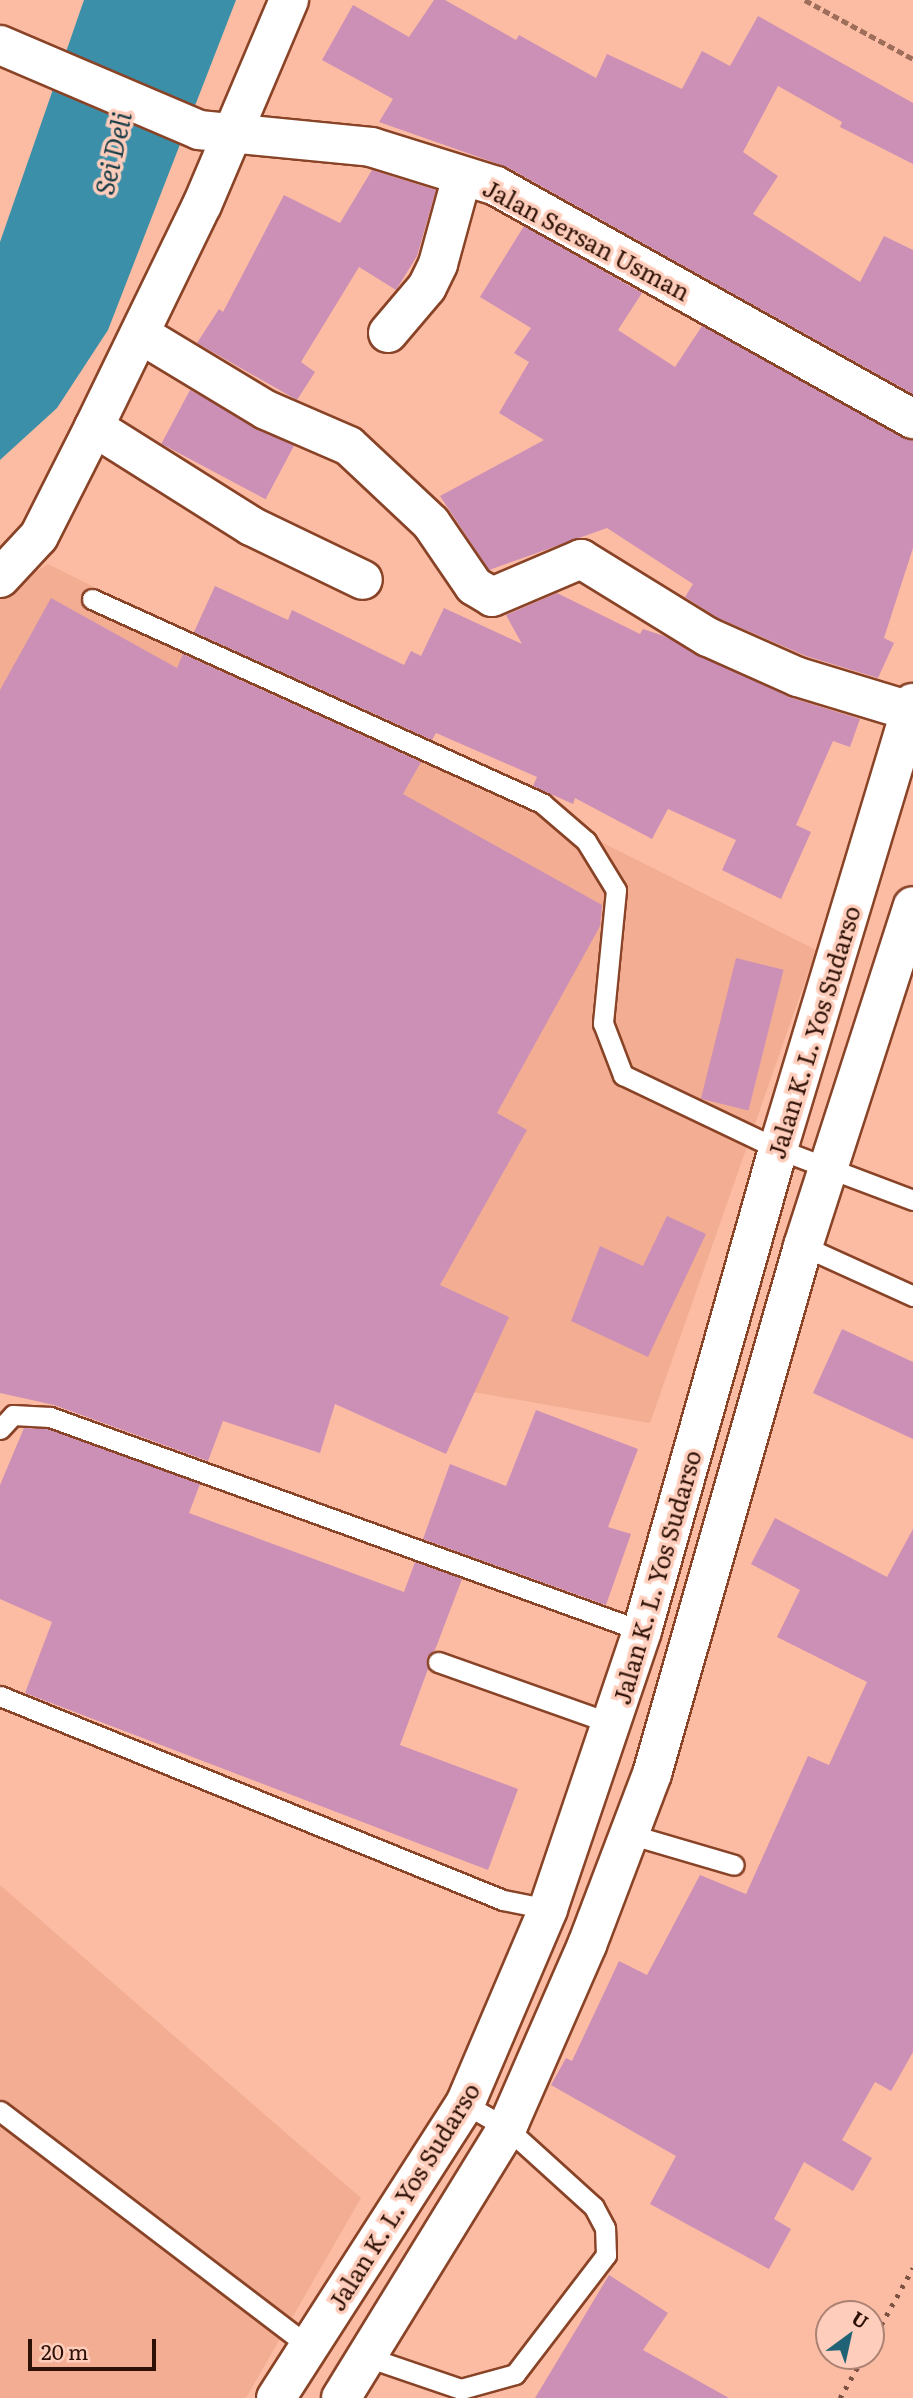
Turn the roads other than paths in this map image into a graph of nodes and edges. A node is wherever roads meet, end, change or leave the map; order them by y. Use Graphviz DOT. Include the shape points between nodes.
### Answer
graph roads {
  1 [pos="289,0"];
  2 [pos="11,50"];
  3 [pos="214,133"];
  4 [pos="462,176"];
  5 [pos="388,333"];
  6 [pos="140,334"];
  7 [pos="913,419"];
  8 [pos="94,427"];
  9 [pos="0,578"];
  10 [pos="363,580"];
  11 [pos="92,599"];
  12 [pos="912,707"];
  13 [pos="913,906"];
  14 [pos="778,1149"];
  15 [pos="829,1167"];
  16 [pos="913,1200"];
  17 [pos="803,1246"];
  18 [pos="913,1296"];
  19 [pos="0,1429"];
  20 [pos="642,1631"];
  21 [pos="438,1662"];
  22 [pos="0,1696"];
  23 [pos="613,1724"];
  24 [pos="629,1833"];
  25 [pos="734,1865"];
  26 [pos="548,1909"];
  27 [pos="465,2104"];
  28 [pos="0,2111"];
  29 [pos="507,2128"];
  30 [pos="309,2346"];
  31 [pos="367,2357"];
  32 [pos="276,2398"];
  33 [pos="341,2398"];
  1 -- 3 [label="main road" via="264,69"];
  2 -- 3 [label="main road, Jalan Sersan Usman"];
  3 -- 4 [label="main road, Jalan Sersan Usman" via="372,147"];
  3 -- 6 [label="main road"];
  4 -- 5 [label="main road" via="439,264 427,287"];
  4 -- 7 [label="main road, Jalan Sersan Usman" via="496,186"];
  6 -- 8 [label="main road"];
  6 -- 12 [label="main road" via="266,410 349,446 431,523 474,586 492,597 581,559 708,637 798,677"];
  8 -- 9 [label="main road" via="39,536"];
  8 -- 10 [label="main road" via="251,526"];
  11 -- 14 [label="lane" via="543,804 586,841 616,890 603,1023 623,1075"];
  12 -- 14 [label="main road, Jalan K. L. Yos Sudarso"];
  13 -- 15 [label="main road, Jalan K. L. Yos Sudarso"];
  14 -- 15 [label="lane"];
  14 -- 20 [label="main road, Jalan K. L. Yos Sudarso"];
  15 -- 16 [label="lane"];
  15 -- 17 [label="main road, Jalan K. L. Yos Sudarso"];
  17 -- 18 [label="lane"];
  17 -- 24 [label="main road, Jalan K. L. Yos Sudarso" via="652,1774"];
  19 -- 20 [label="lane" via="13,1415 50,1417"];
  20 -- 23 [label="main road, Jalan K. L. Yos Sudarso"];
  21 -- 23 [label="lane"];
  22 -- 26 [label="lane" via="503,1900"];
  23 -- 26 [label="main road, Jalan K. L. Yos Sudarso"];
  24 -- 25 [label="lane"];
  24 -- 29 [label="main road, Jalan K. L. Yos Sudarso"];
  26 -- 27 [label="main road, Jalan K. L. Yos Sudarso"];
  27 -- 29 [label="lane"];
  27 -- 30 [label="main road, Jalan K. L. Yos Sudarso"];
  28 -- 30 [label="lane"];
  29 -- 31 [label="main road, Jalan K. L. Yos Sudarso"];
  29 -- 31 [label="lane" via="594,2207 604,2228 606,2255 515,2374 461,2389"];
  30 -- 32 [label="main road, Jalan K. L. Yos Sudarso"];
  31 -- 33 [label="main road, Jalan K. L. Yos Sudarso"];
}
